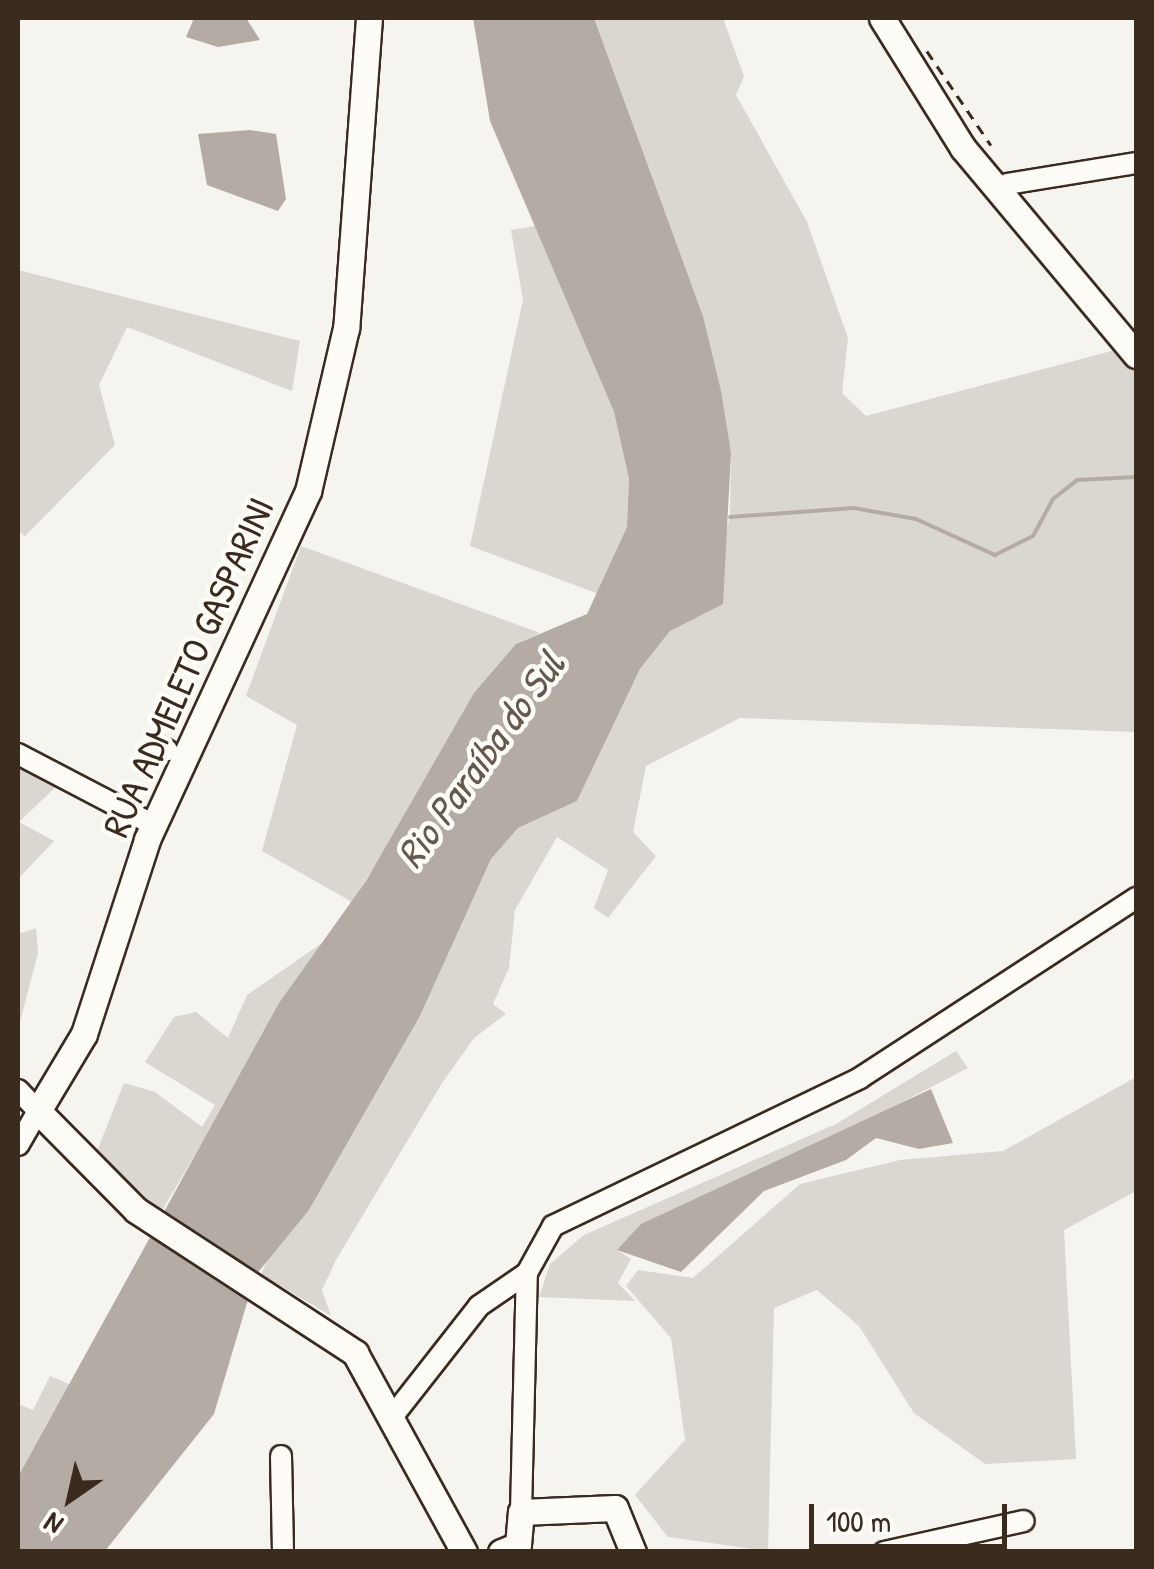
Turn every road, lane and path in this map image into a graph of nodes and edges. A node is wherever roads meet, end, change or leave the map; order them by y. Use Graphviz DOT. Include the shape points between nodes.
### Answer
graph roads {
  1 [pos="369,18"];
  2 [pos="882,18"];
  3 [pos="893,18"];
  4 [pos="926,50"];
  5 [pos="991,145"];
  6 [pos="1136,164"];
  7 [pos="1007,184"];
  8 [pos="1136,338"];
  9 [pos="1136,355"];
  10 [pos="18,754"];
  11 [pos="154,825"];
  12 [pos="1136,898"];
  13 [pos="18,1090"];
  14 [pos="38,1111"];
  15 [pos="18,1146"];
  16 [pos="528,1273"];
  17 [pos="396,1412"];
  18 [pos="281,1456"];
  19 [pos="521,1512"];
  20 [pos="1024,1521"];
  21 [pos="283,1552"];
  22 [pos="464,1552"];
  23 [pos="501,1552"];
  24 [pos="633,1552"];
  25 [pos="884,1552"];
  1 -- 11 [label="main road, RUA ADMELETO GASPARINI" via="346,328 308,491"];
  2 -- 9 [label="main road" via="963,148"];
  3 -- 7 [label="main road"];
  4 -- 5 [label="path"];
  6 -- 7 [label="street"];
  7 -- 8 [label="main road"];
  10 -- 11 [label="street"];
  11 -- 14 [label="main road, RUA ADMELETO GASPARINI" via="102,993"];
  12 -- 16 [label="street" via="860,1078 569,1214"];
  13 -- 14 [label="street"];
  14 -- 15 [label="street, RUA ADMELETO GASPARINI"];
  14 -- 17 [label="main road" via="136,1210 355,1353"];
  16 -- 17 [label="street" via="479,1306"];
  16 -- 19 [label="street"];
  17 -- 22 [label="main road"];
  18 -- 21 [label="street"];
  19 -- 23 [label="main road" via="518,1545"];
  19 -- 24 [label="main road" via="614,1508"];
  20 -- 25 [label="street"];
}
